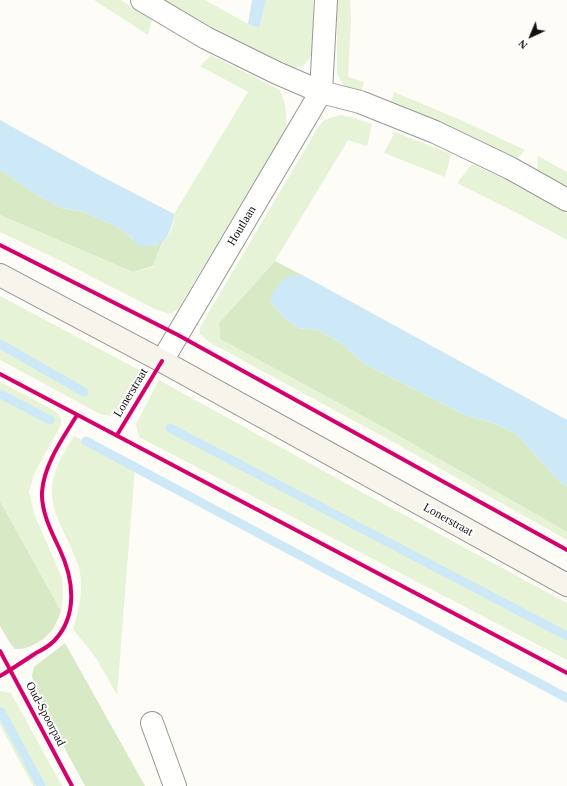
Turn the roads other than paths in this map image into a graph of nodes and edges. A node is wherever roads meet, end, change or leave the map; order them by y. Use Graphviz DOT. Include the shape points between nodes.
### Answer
graph roads {
  1 [pos="142,0"];
  2 [pos="326,0"];
  3 [pos="321,92"];
  4 [pos="567,200"];
  5 [pos="0,275"];
  6 [pos="162,361"];
  7 [pos="567,585"];
  8 [pos="152,723"];
  9 [pos="175,786"];
  1 -- 3 [label="street" via="206,38"];
  2 -- 3 [label="street, Houtlaan"];
  3 -- 4 [label="street" via="360,102 434,132 510,168"];
  3 -- 6 [label="street, Houtlaan"];
  5 -- 6 [label="street, Lonerstraat"];
  6 -- 7 [label="street, Lonerstraat"];
  8 -- 9 [label="street"];
}
